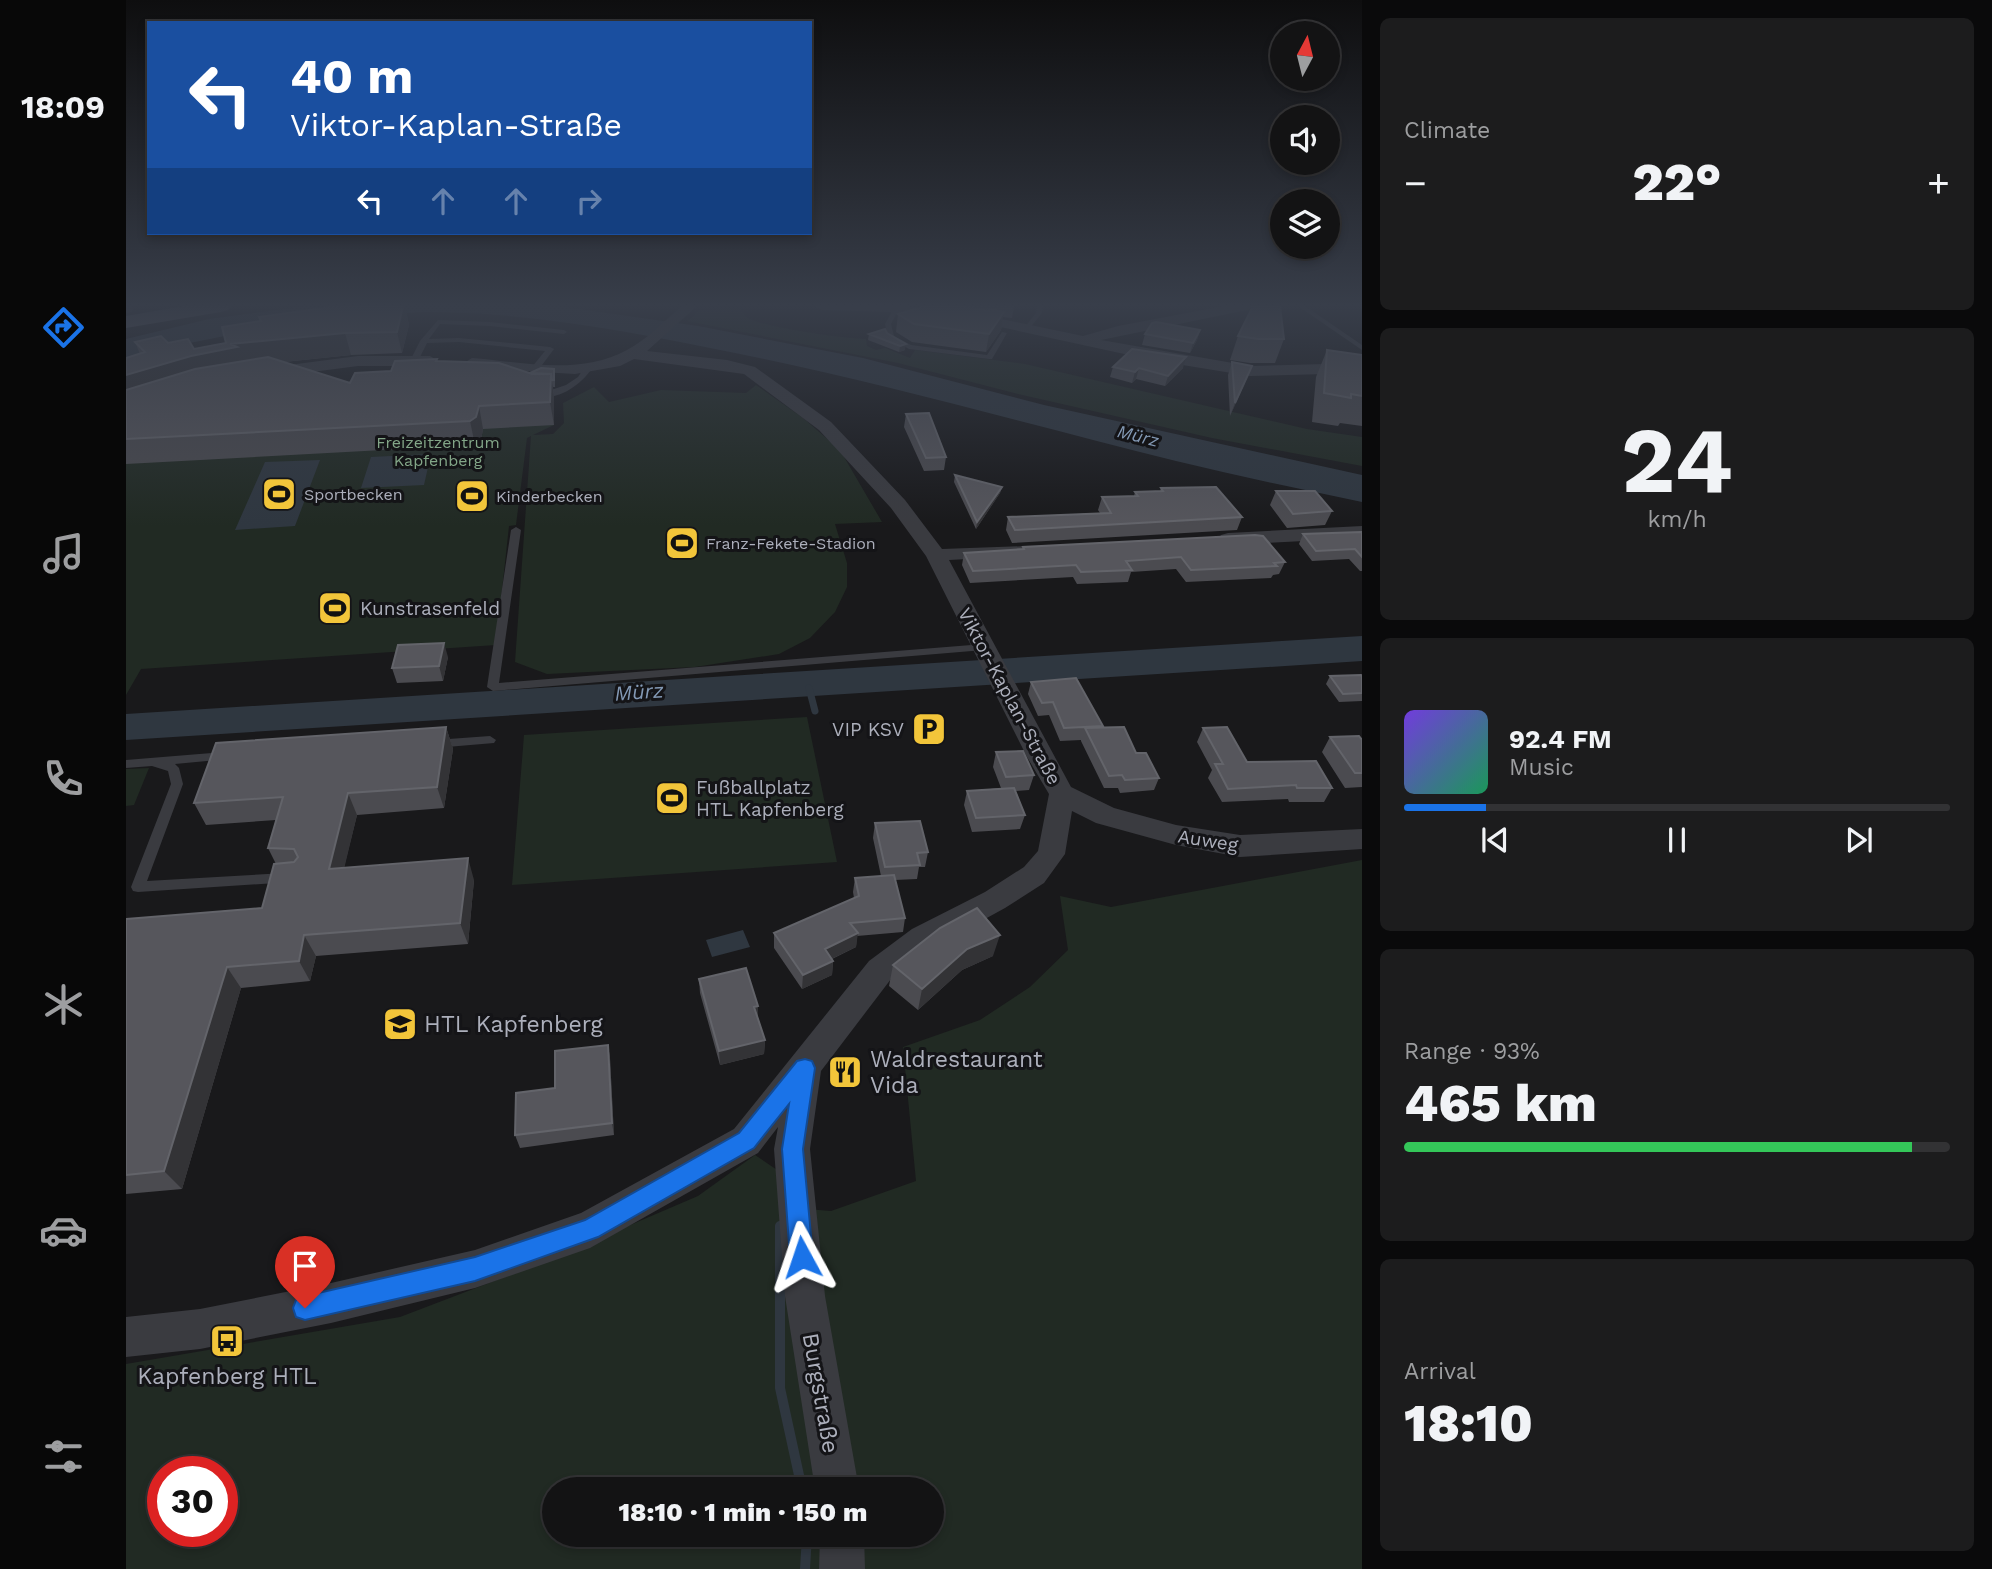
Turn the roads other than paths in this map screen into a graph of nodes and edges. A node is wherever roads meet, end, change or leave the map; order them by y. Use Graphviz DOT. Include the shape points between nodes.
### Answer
graph roads {
  1 [pos="583,379"];
  2 [pos="763,379"];
  3 [pos="529,391"];
  4 [pos="516,530"];
  5 [pos="1362,532"];
  6 [pos="1211,540"];
  7 [pos="1046,549"];
  8 [pos="936,555"];
  9 [pos="984,647"];
  10 [pos="490,740"];
  11 [pos="422,744"];
  12 [pos="233,755"];
  13 [pos="152,762"];
  14 [pos="126,764"];
  15 [pos="1062,793"];
  16 [pos="1362,839"];
  17 [pos="299,877"];
  18 [pos="805,1068"];
  19 [pos="126,1337"];
  20 [pos="835,1477"];
  21 [pos="842,1547"];
  22 [pos="842,1569"];
  1 -- 3 [label="lane" via="550,395"];
  2 -- 8 [label="street, Viktor-Kaplan-Straße" via="825,426 898,504"];
  4 -- 9 [label="lane" via="494,687"];
  5 -- 6 [label="street"];
  7 -- 8 [label="street"];
  8 -- 9 [label="street, Viktor-Kaplan-Straße"];
  9 -- 15 [label="street, Viktor-Kaplan-Straße"];
  10 -- 11 [label="lane"];
  12 -- 13 [label="lane"];
  13 -- 14 [label="lane"];
  13 -- 17 [label="lane" via="173,768 177,784 138,887"];
  15 -- 16 [label="street, Auweg" via="1106,816 1240,846"];
  15 -- 18 [label="street, Viktor-Kaplan-Straße" via="1051,854 1034,875 923,938 880,970"];
  18 -- 19 [label="street, Viktor-Kaplan-Straße" via="746,1141 590,1229 475,1269 344,1300 200,1329"];
  18 -- 20 [label="street, Burgstraße" via="792,1149 805,1296"];
  21 -- 22 [label="street"];
}
